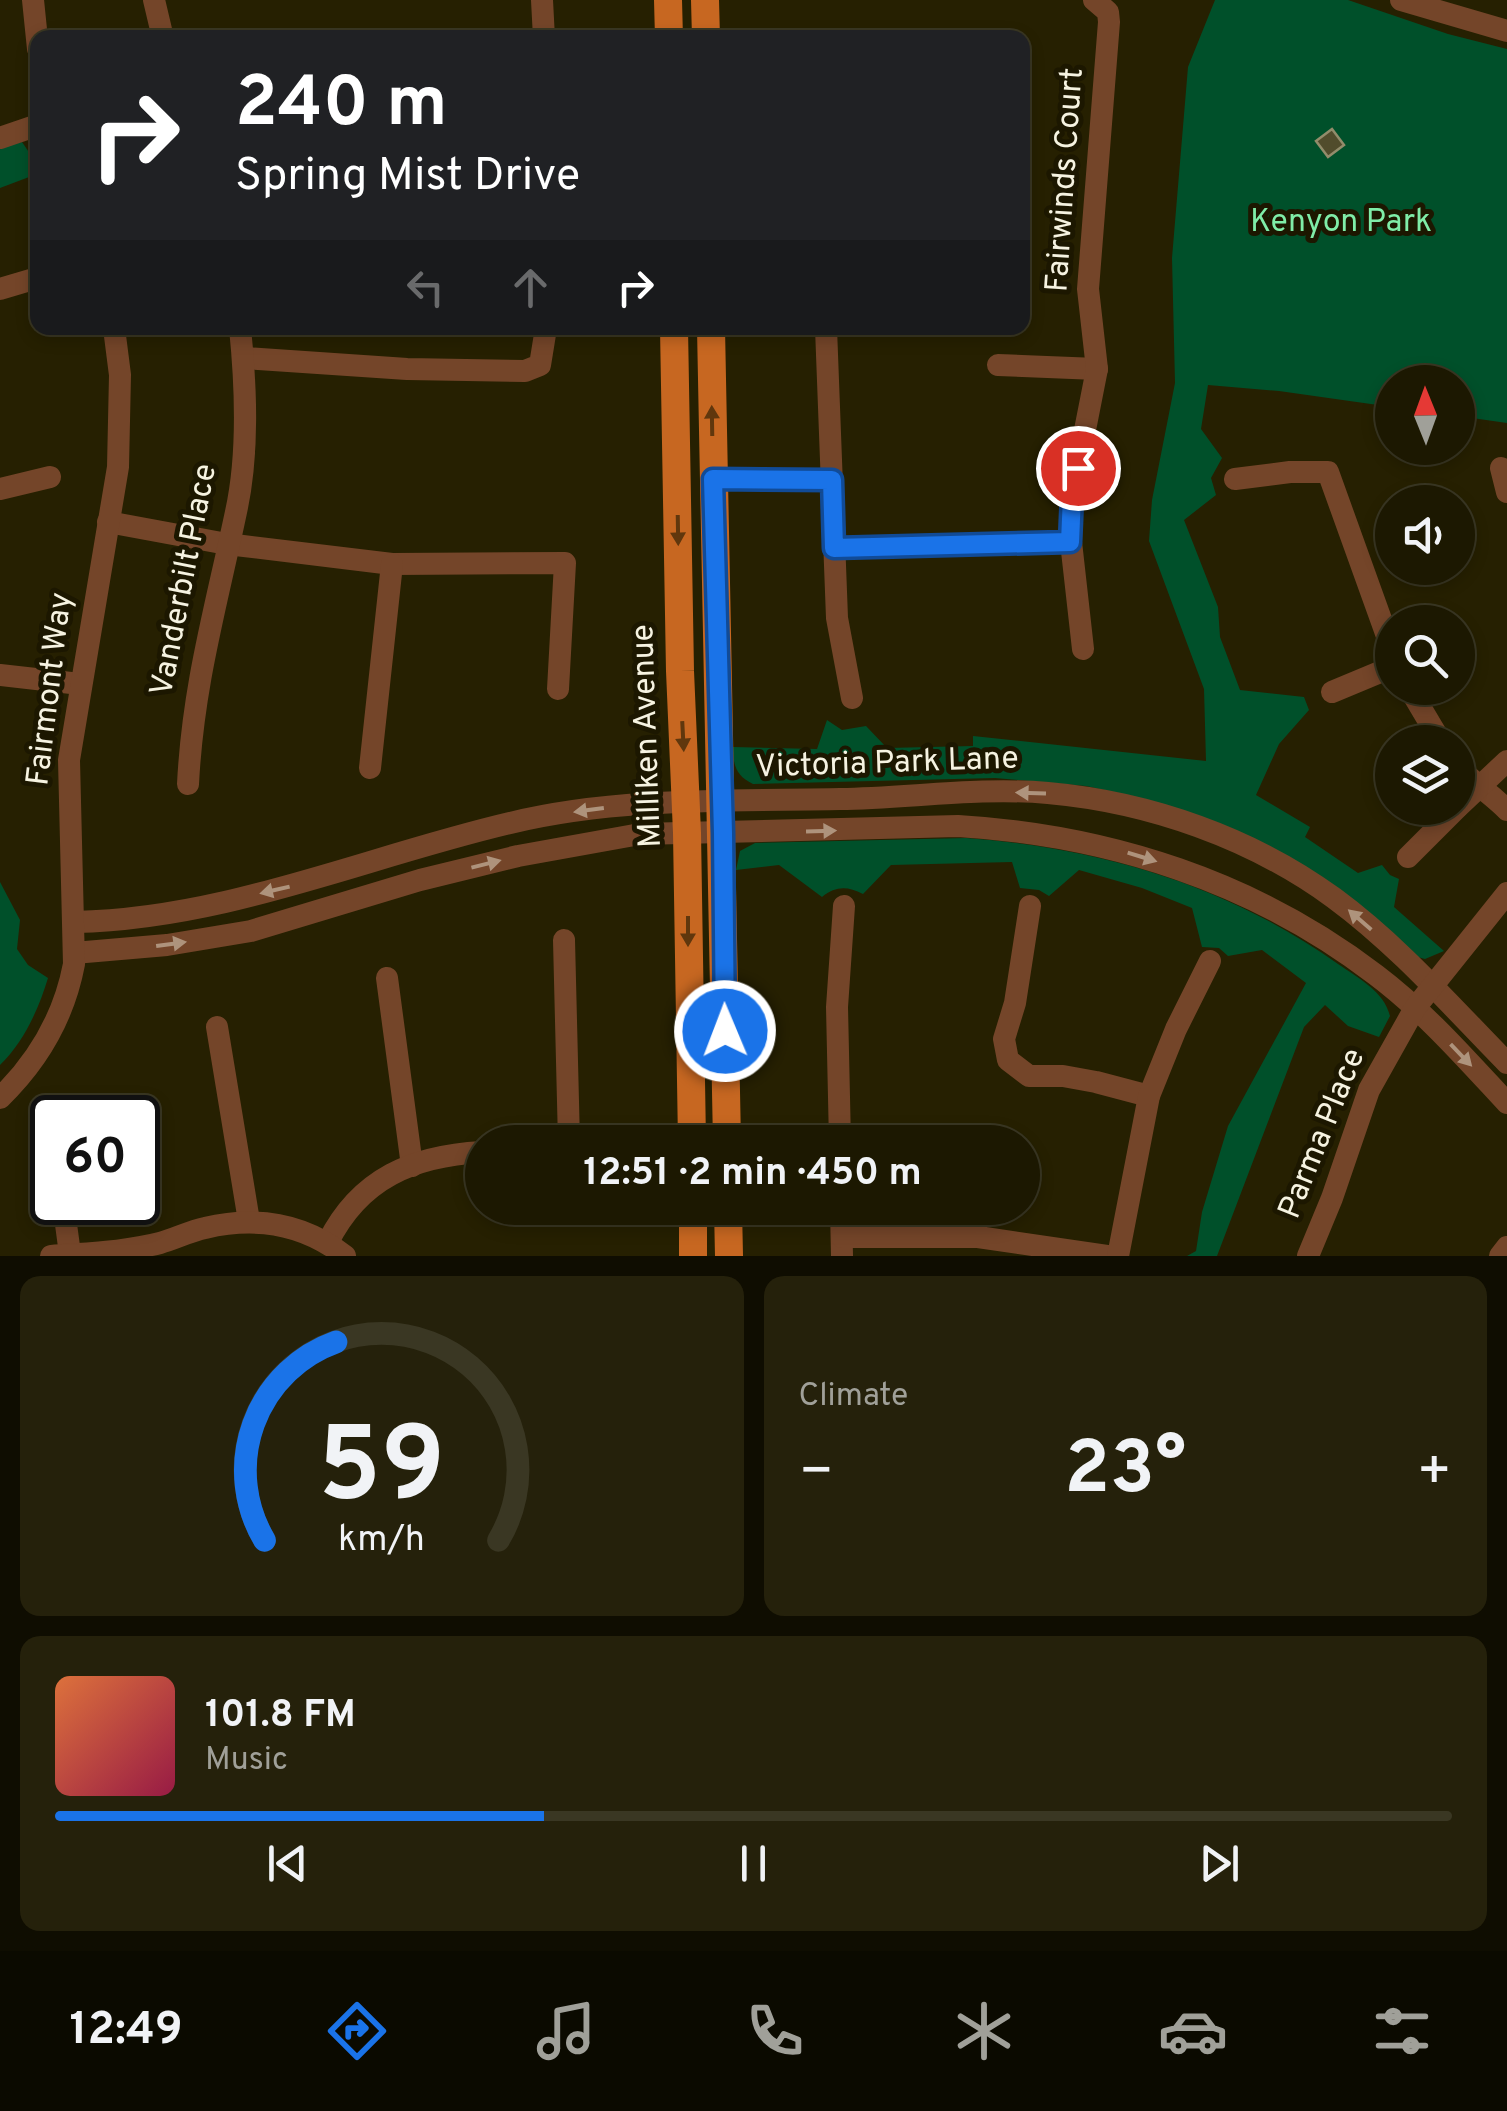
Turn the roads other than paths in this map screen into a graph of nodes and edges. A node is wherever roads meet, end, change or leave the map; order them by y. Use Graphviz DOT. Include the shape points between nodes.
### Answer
graph roads {
  1 [pos="33,0"];
  2 [pos="154,0"];
  3 [pos="668,0"];
  4 [pos="705,0"];
  5 [pos="1400,0"];
  6 [pos="543,1"];
  7 [pos="1101,6"];
  8 [pos="36,30"];
  9 [pos="160,30"];
  10 [pos="544,30"];
  11 [pos="668,30"];
  12 [pos="706,30"];
  13 [pos="1507,31"];
  14 [pos="30,128"];
  15 [pos="0,138"];
  16 [pos="30,280"];
  17 [pos="0,289"];
  18 [pos="115,335"];
  19 [pos="241,335"];
  20 [pos="545,335"];
  21 [pos="674,335"];
  22 [pos="711,335"];
  23 [pos="826,335"];
  24 [pos="244,358"];
  25 [pos="998,365"];
  26 [pos="1097,368"];
  27 [pos="1500,468"];
  28 [pos="50,477"];
  29 [pos="713,479"];
  30 [pos="1235,479"];
  31 [pos="832,480"];
  32 [pos="0,488"];
  33 [pos="1507,492"];
  34 [pos="108,522"];
  35 [pos="1070,542"];
  36 [pos="227,544"];
  37 [pos="834,548"];
  38 [pos="392,564"];
  39 [pos="1376,605"];
  40 [pos="1083,648"];
  41 [pos="1375,674"];
  42 [pos="0,675"];
  43 [pos="80,684"];
  44 [pos="558,689"];
  45 [pos="1332,692"];
  46 [pos="852,698"];
  47 [pos="1507,761"];
  48 [pos="370,768"];
  49 [pos="188,784"];
  50 [pos="1476,787"];
  51 [pos="722,801"];
  52 [pos="686,802"];
  53 [pos="1507,810"];
  54 [pos="1440,825"];
  55 [pos="688,833"];
  56 [pos="723,833"];
  57 [pos="1408,858"];
  58 [pos="1507,893"];
  59 [pos="844,906"];
  60 [pos="1030,906"];
  61 [pos="75,922"];
  62 [pos="564,940"];
  63 [pos="74,953"];
  64 [pos="1210,961"];
  65 [pos="387,978"];
  66 [pos="1432,986"];
  67 [pos="1415,1008"];
  68 [pos="217,1026"];
  69 [pos="1507,1063"];
  70 [pos="1149,1096"];
  71 [pos="0,1098"];
  72 [pos="1507,1103"];
  73 [pos="569,1125"];
  74 [pos="692,1125"];
  75 [pos="727,1125"];
  76 [pos="840,1125"];
  77 [pos="465,1153"];
  78 [pos="412,1166"];
  79 [pos="249,1221"];
  80 [pos="62,1225"];
  81 [pos="693,1225"];
  82 [pos="728,1225"];
  83 [pos="842,1246"];
  84 [pos="1507,1247"];
  85 [pos="336,1249"];
  86 [pos="61,1255"];
  87 [pos="694,1256"];
  88 [pos="729,1256"];
  89 [pos="1107,1256"];
  90 [pos="1118,1256"];
  91 [pos="1308,1256"];
  92 [pos="1500,1256"];
  1 -- 8 [label="street"];
  2 -- 9 [label="street"];
  3 -- 11 [label="main road"];
  4 -- 12 [label="main road"];
  5 -- 13 [label="street"];
  6 -- 10 [label="street"];
  7 -- 26 [label="street, Fairwinds Court" via="1088,289"];
  14 -- 15 [label="street"];
  16 -- 17 [label="street"];
  18 -- 34 [label="street, Fairmont Way" via="118,468"];
  19 -- 24 [label="street, Vanderbilt Place"];
  20 -- 24 [label="street" via="540,366 525,371"];
  21 -- 52 [label="main road, Milliken Avenue, one-way"];
  29 -- 22 [label="main road, one-way"];
  23 -- 31 [label="street"];
  24 -- 36 [label="street, Vanderbilt Place" via="242,462"];
  25 -- 26 [label="street"];
  26 -- 35 [label="street, Fairwinds Court" via="1072,496"];
  27 -- 33 [label="street"];
  28 -- 32 [label="street"];
  29 -- 31 [label="street"];
  29 -- 51 [label="main road"];
  30 -- 39 [label="street" via="1328,472"];
  31 -- 37 [label="street"];
  34 -- 36 [label="street"];
  34 -- 43 [label="street, Fairmont Way"];
  35 -- 37 [label="street"];
  35 -- 40 [label="street, Fairwinds Court"];
  36 -- 38 [label="street"];
  36 -- 49 [label="street, Vanderbilt Place" via="197,682"];
  37 -- 46 [label="street" via="836,618"];
  38 -- 44 [label="street" via="565,563"];
  38 -- 48 [label="street"];
  41 -- 45 [label="street"];
  42 -- 43 [label="street"];
  43 -- 61 [label="street, Fairmont Way" via="69,760"];
  47 -- 50 [label="street"];
  50 -- 53 [label="street"];
  51 -- 52 [label="street, Victoria Park Lane"];
  51 -- 56 [label="main road"];
  66 -- 51 [label="street, Victoria Park Lane, one-way" via="1307,880 1235,841 1106,800 1030,792"];
  52 -- 55 [label="main road, Milliken Avenue"];
  52 -- 61 [label="street, Victoria Park Lane, one-way" via="514,822 279,890 165,914"];
  54 -- 57 [label="street"];
  55 -- 56 [label="street, Victoria Park Lane"];
  63 -- 55 [label="street, Victoria Park Lane, one-way" via="250,931 518,856 640,834"];
  55 -- 74 [label="main road, Milliken Avenue, one-way"];
  56 -- 67 [label="street, Victoria Park Lane, one-way" via="958,826 1090,842 1199,875 1256,901 1335,946"];
  56 -- 75 [label="main road"];
  58 -- 66 [label="street, Parma Place"];
  59 -- 76 [label="street"];
  60 -- 70 [label="street" via="1004,1040 1008,1060 1029,1076 1063,1076"];
  61 -- 63 [label="street, Fairmont Way"];
  62 -- 73 [label="street"];
  63 -- 71 [label="street, Fairmont Way" via="56,1024 24,1075"];
  64 -- 70 [label="street"];
  65 -- 78 [label="street"];
  66 -- 67 [label="street, Parma Place"];
  66 -- 69 [label="street, Victoria Park Lane"];
  67 -- 72 [label="street, Victoria Park Lane, one-way"];
  67 -- 91 [label="street, Parma Place" via="1369,1090"];
  68 -- 79 [label="street"];
  70 -- 90 [label="street"];
  77 -- 78 [label="street"];
  78 -- 85 [label="street" via="393,1172 342,1214"];
  79 -- 85 [label="street" via="272,1221"];
  79 -- 86 [label="street" via="131,1248"];
  80 -- 86 [label="street"];
  81 -- 87 [label="main road"];
  82 -- 88 [label="main road"];
  83 -- 89 [label="street" via="978,1236"];
  84 -- 92 [label="street"];
}
